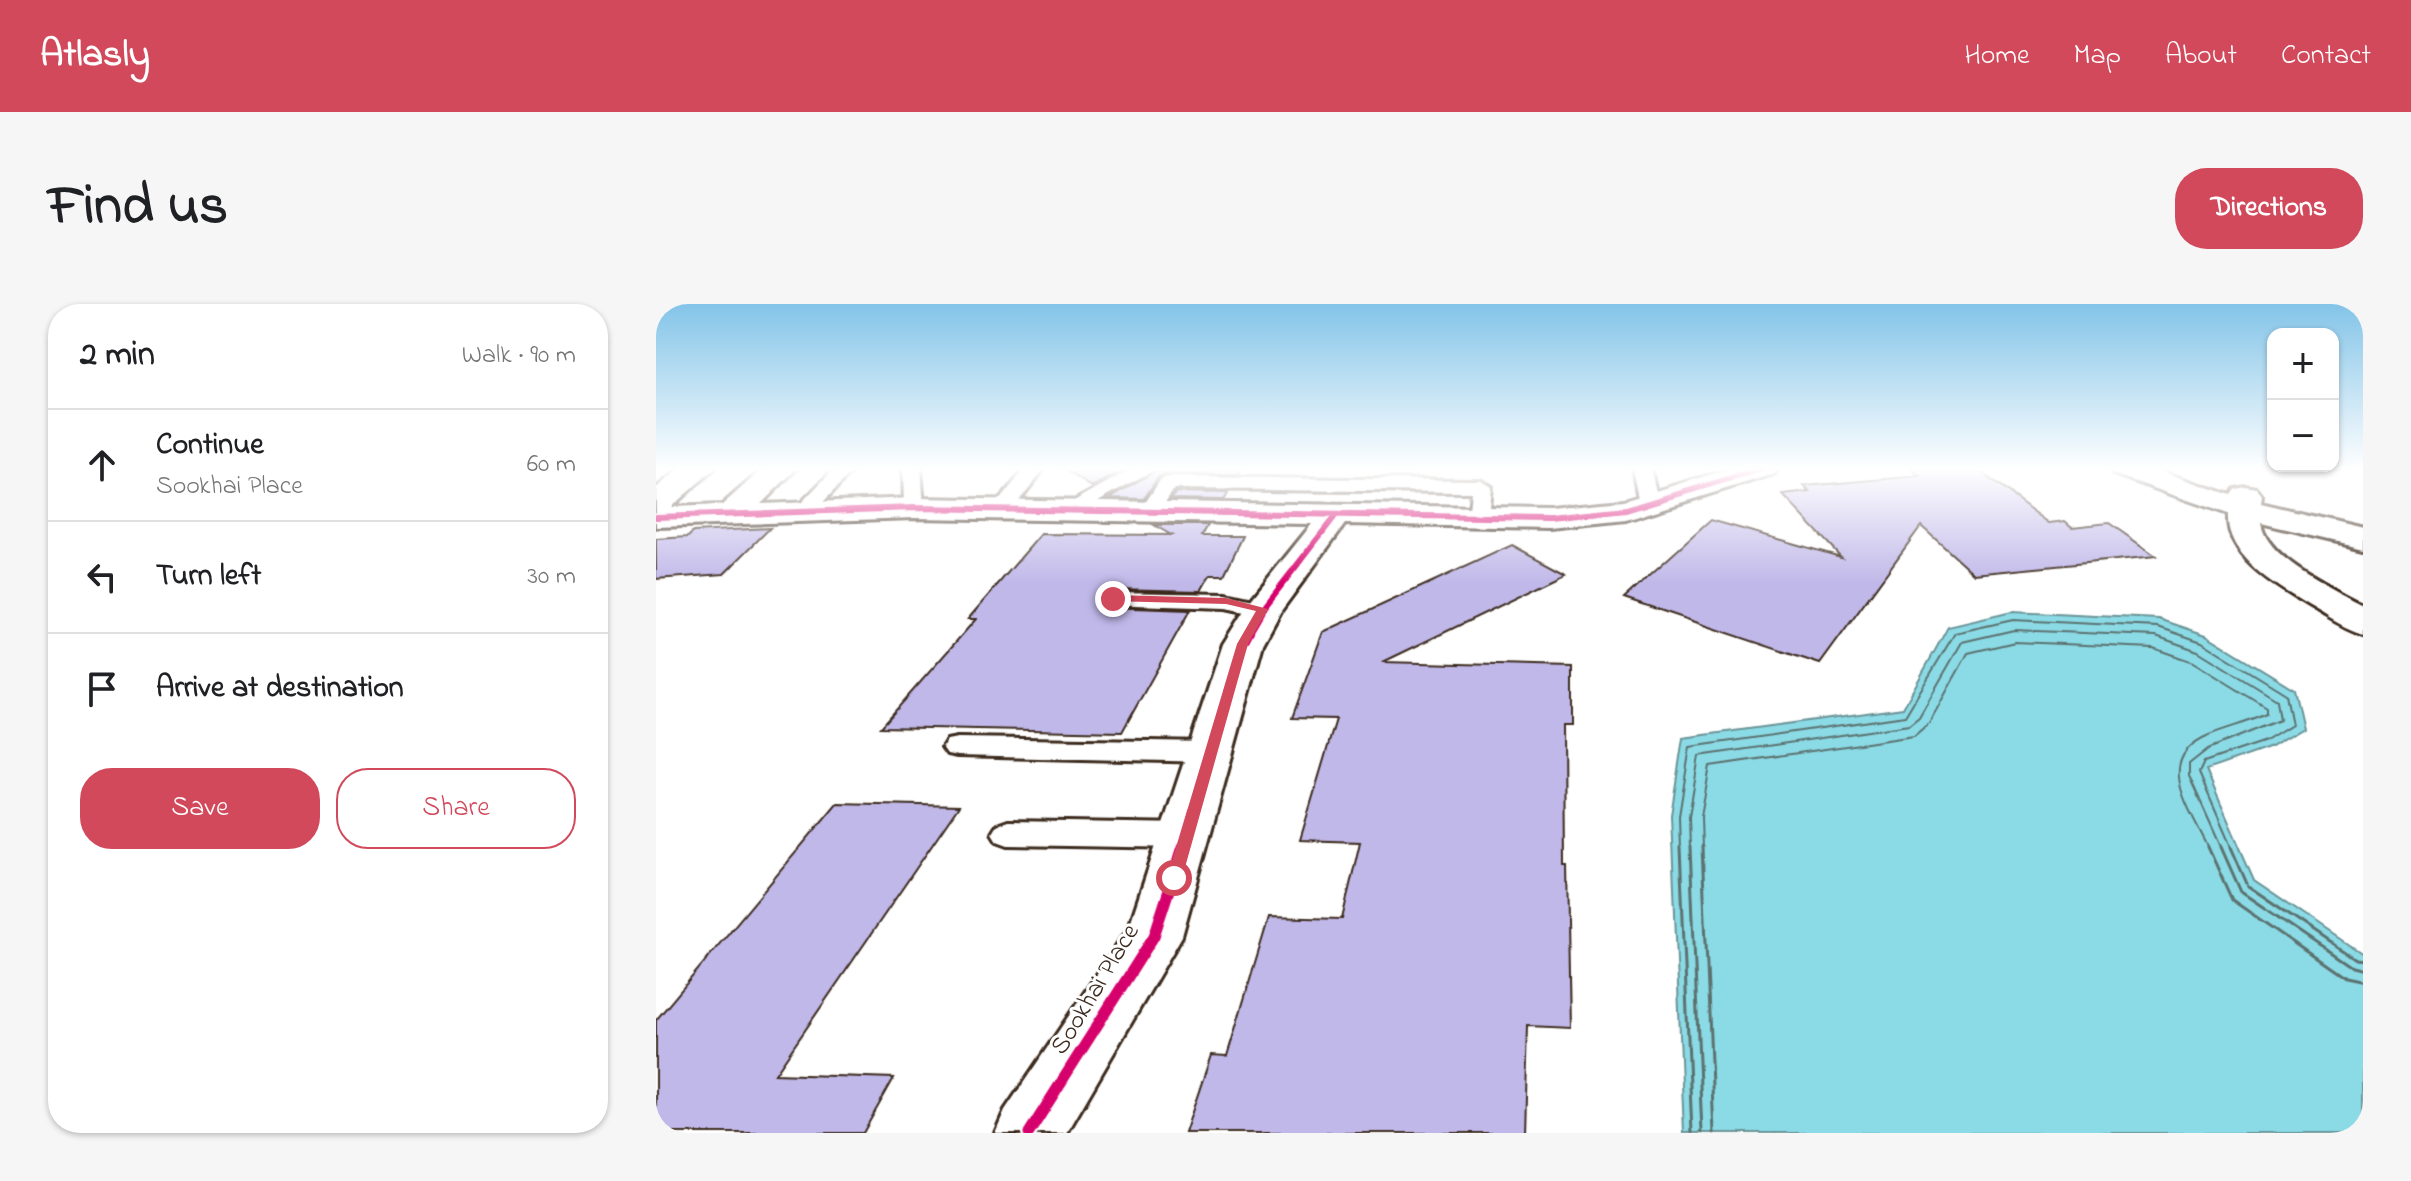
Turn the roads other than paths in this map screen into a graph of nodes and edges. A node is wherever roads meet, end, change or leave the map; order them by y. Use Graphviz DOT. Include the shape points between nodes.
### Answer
graph roads {
  1 [pos="739,507"];
  2 [pos="808,507"];
  3 [pos="1004,507"];
  4 [pos="1074,507"];
  5 [pos="1153,507"];
  6 [pos="1386,507"];
  7 [pos="1541,507"];
  8 [pos="1631,507"];
  9 [pos="2246,507"];
  10 [pos="2255,507"];
  11 [pos="2277,507"];
  12 [pos="914,508"];
  13 [pos="1002,509"];
  14 [pos="804,511"];
  15 [pos="1066,511"];
  16 [pos="1149,512"];
  17 [pos="730,515"];
  18 [pos="1336,515"];
  19 [pos="656,517"];
  20 [pos="2363,517"];
  21 [pos="2363,537"];
  22 [pos="1113,599"];
  23 [pos="1263,609"];
  24 [pos="2363,622"];
  25 [pos="957,747"];
  26 [pos="1211,752"];
  27 [pos="1008,833"];
  28 [pos="1187,836"];
  29 [pos="1029,1133"];
  1 -- 17 [label="street"];
  2 -- 14 [label="lane"];
  3 -- 13 [label="lane"];
  4 -- 15 [label="lane"];
  5 -- 16 [label="lane"];
  6 -- 18 [label="street"];
  7 -- 8 [label="street" via="1580,517"];
  9 -- 24 [label="street" via="2244,530 2255,548"];
  10 -- 21 [label="street" via="2304,526"];
  11 -- 20 [label="street"];
  12 -- 13 [label="street"];
  12 -- 14 [label="street"];
  13 -- 15 [label="street"];
  14 -- 17 [label="street"];
  15 -- 16 [label="street"];
  16 -- 18 [label="street"];
  17 -- 19 [label="street"];
  18 -- 23 [label="street, Sookhai Place"];
  22 -- 23 [label="lane" via="1226,601"];
  23 -- 26 [label="street, Sookhai Place" via="1243,644"];
  25 -- 26 [label="lane"];
  26 -- 28 [label="street, Sookhai Place"];
  27 -- 28 [label="lane"];
  28 -- 29 [label="street, Sookhai Place" via="1154,936"];
}
